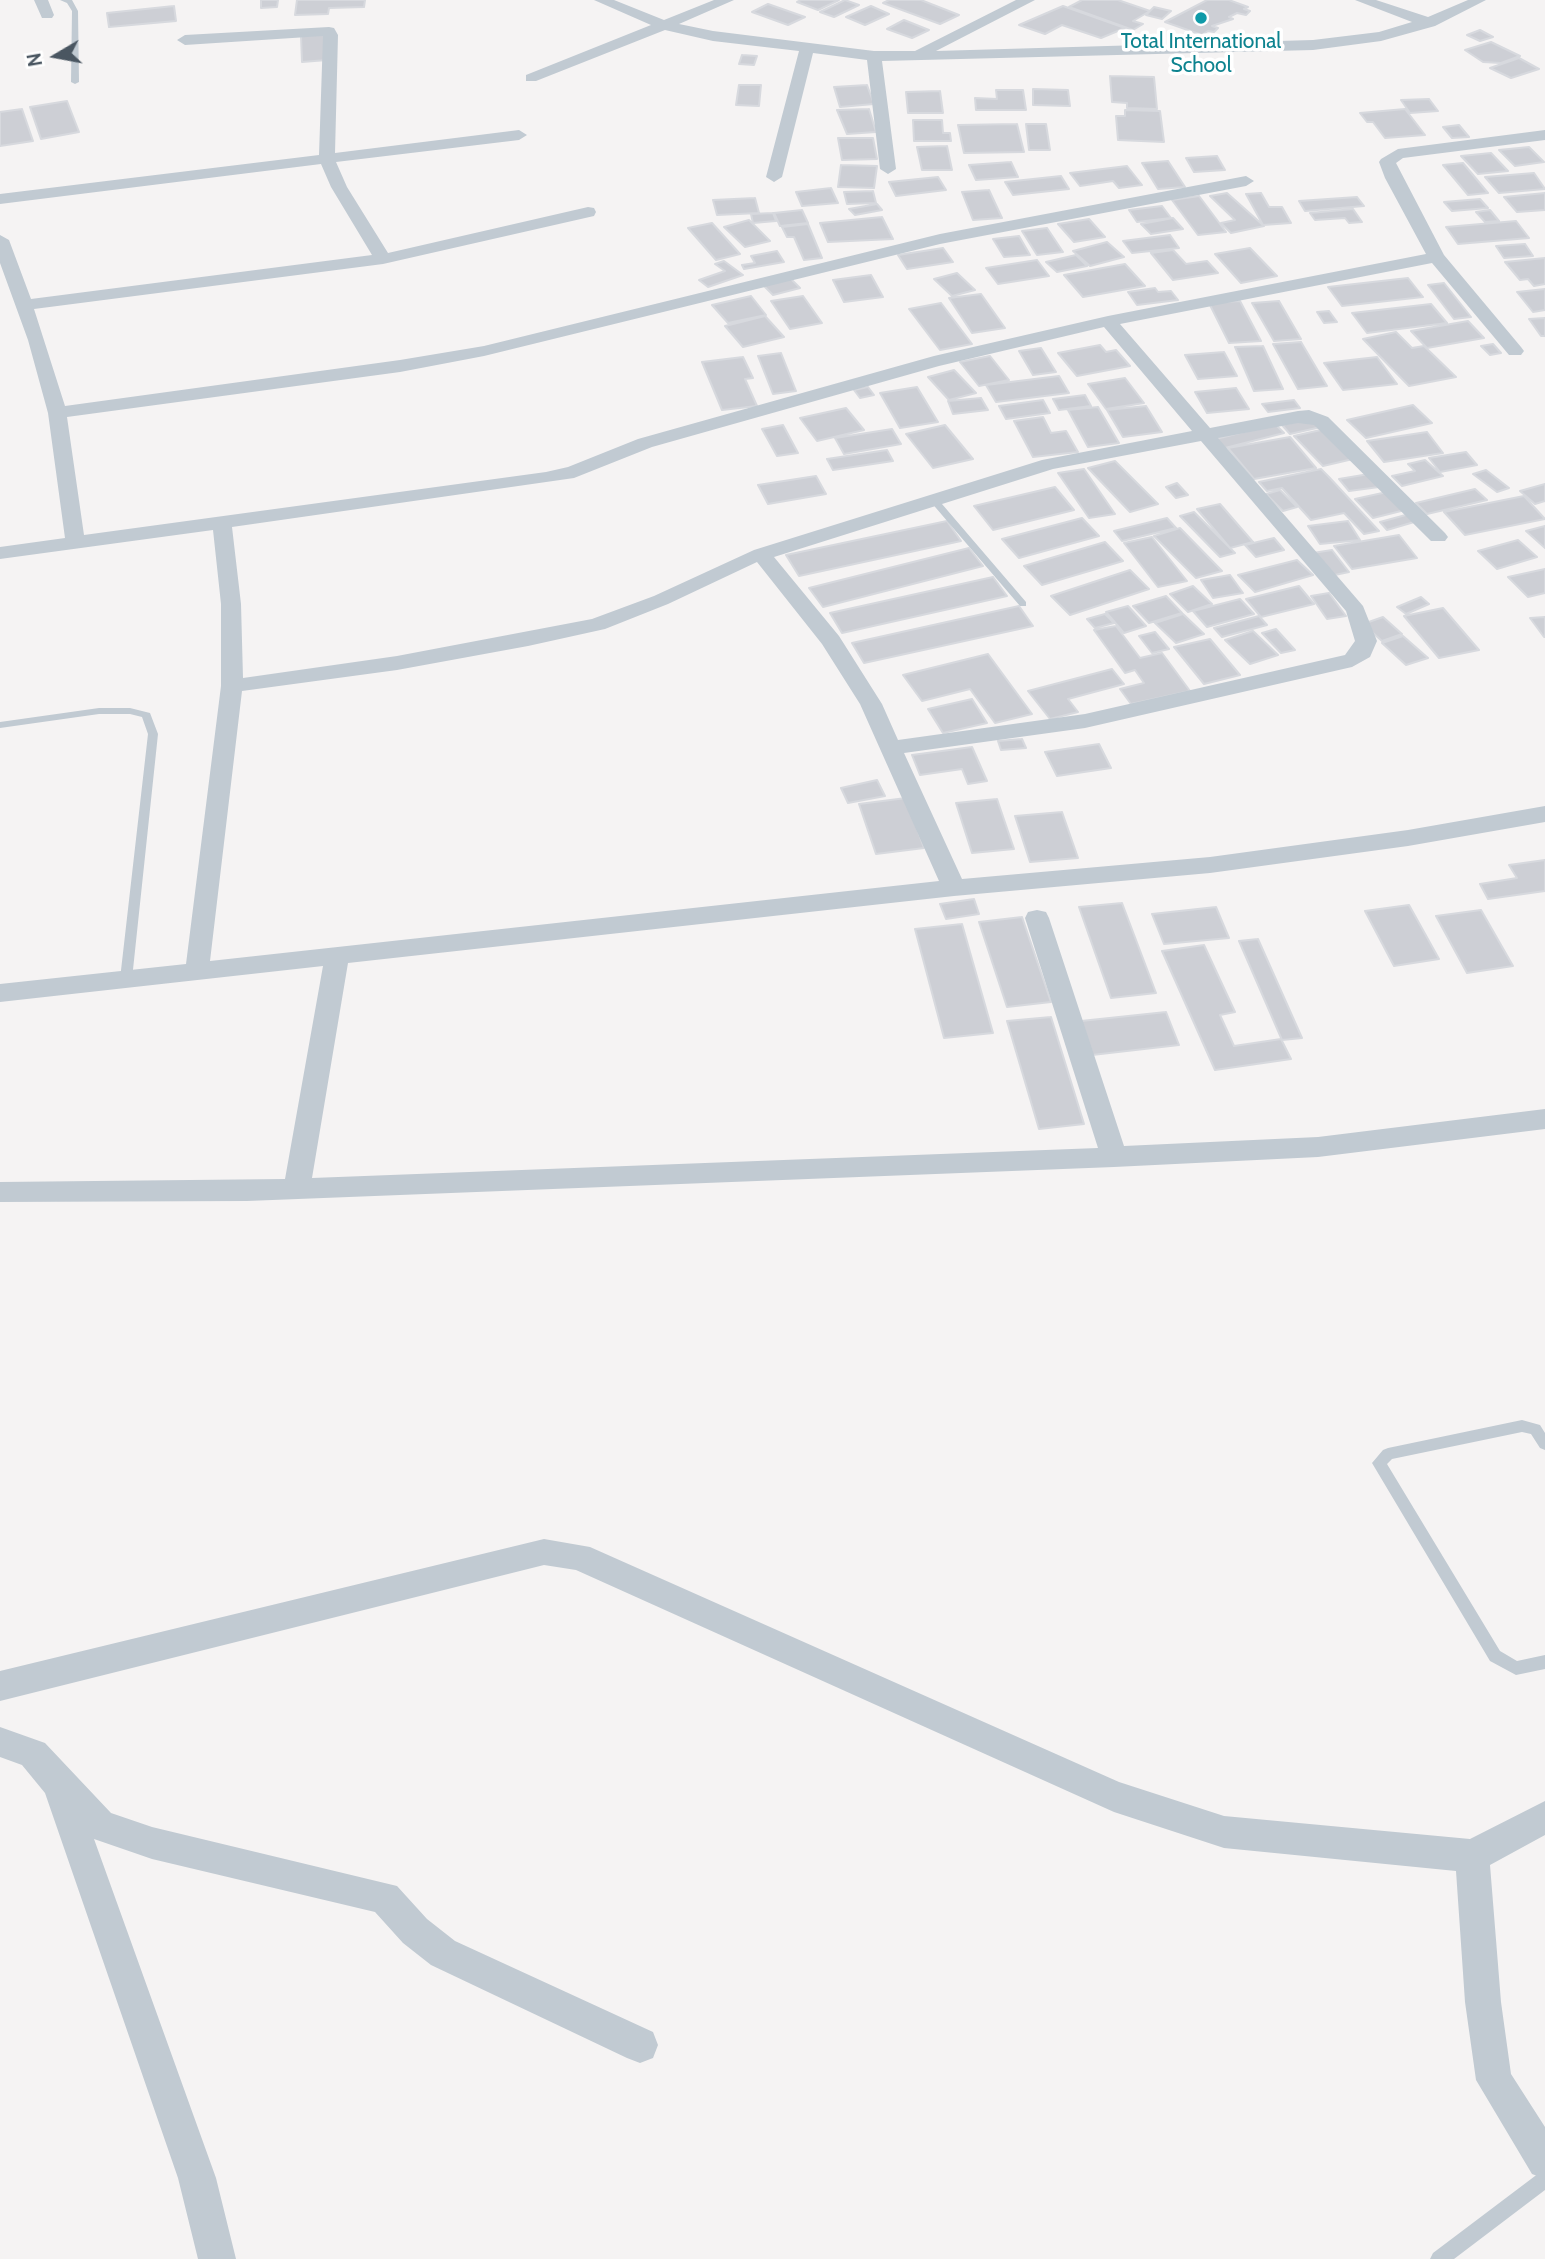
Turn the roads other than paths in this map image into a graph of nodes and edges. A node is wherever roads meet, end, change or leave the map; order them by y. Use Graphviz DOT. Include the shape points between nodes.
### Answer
graph roads {
  1 [pos="41,0"];
  2 [pos="63,0"];
  3 [pos="601,0"];
  4 [pos="727,0"];
  5 [pos="1028,0"];
  6 [pos="1362,0"];
  7 [pos="1479,0"];
  8 [pos="47,15"];
  9 [pos="1430,23"];
  10 [pos="667,26"];
  11 [pos="185,40"];
  12 [pos="807,48"];
  13 [pos="874,56"];
  14 [pos="914,56"];
  15 [pos="531,78"];
  16 [pos="75,82"];
  17 [pos="519,135"];
  18 [pos="1545,135"];
  19 [pos="327,160"];
  20 [pos="888,169"];
  21 [pos="775,177"];
  22 [pos="1246,181"];
  23 [pos="0,199"];
  24 [pos="588,212"];
  25 [pos="0,240"];
  26 [pos="1436,257"];
  27 [pos="383,260"];
  28 [pos="24,305"];
  29 [pos="1108,321"];
  30 [pos="1515,351"];
  31 [pos="57,413"];
  32 [pos="1204,434"];
  33 [pos="933,499"];
  34 [pos="222,524"];
  35 [pos="1438,537"];
  36 [pos="75,540"];
  37 [pos="0,553"];
  38 [pos="761,554"];
  39 [pos="1023,604"];
  40 [pos="232,686"];
  41 [pos="0,725"];
  42 [pos="892,748"];
  43 [pos="1545,814"];
  44 [pos="954,888"];
  45 [pos="1037,918"];
  46 [pos="337,956"];
  47 [pos="197,971"];
  48 [pos="127,979"];
  49 [pos="0,993"];
  50 [pos="1545,1119"];
  51 [pos="1114,1157"];
  52 [pos="297,1189"];
  53 [pos="0,1192"];
  54 [pos="1545,1444"];
  55 [pos="1545,1662"];
  56 [pos="0,1686"];
  57 [pos="0,1742"];
  58 [pos="58,1784"];
  59 [pos="1545,1817"];
  60 [pos="1472,1856"];
  61 [pos="640,2045"];
  62 [pos="1545,2161"];
  63 [pos="1545,2179"];
  64 [pos="217,2259"];
  65 [pos="1439,2259"];
  1 -- 8 [label="street"];
  2 -- 16 [label="lane" via="75,11"];
  3 -- 10 [label="street"];
  4 -- 10 [label="street"];
  5 -- 14 [label="street"];
  6 -- 9 [label="street"];
  7 -- 9 [label="street"];
  9 -- 14 [label="street" via="1381,36 1313,45"];
  10 -- 12 [label="street"];
  10 -- 15 [label="street"];
  11 -- 19 [label="street" via="329,31"];
  12 -- 13 [label="street"];
  12 -- 21 [label="street"];
  13 -- 14 [label="street"];
  13 -- 20 [label="street"];
  17 -- 19 [label="street"];
  18 -- 26 [label="street" via="1398,155 1387,162"];
  19 -- 23 [label="street"];
  19 -- 27 [label="street"];
  22 -- 31 [label="street" via="940,239 484,351"];
  24 -- 27 [label="street"];
  25 -- 28 [label="street"];
  26 -- 29 [label="street"];
  26 -- 30 [label="street"];
  27 -- 28 [label="street"];
  28 -- 31 [label="street"];
  29 -- 32 [label="street"];
  29 -- 34 [label="street" via="855,382 645,443 574,472"];
  31 -- 36 [label="street"];
  32 -- 33 [label="street" via="1049,464"];
  32 -- 35 [label="street" via="1298,417 1321,421"];
  32 -- 42 [label="street" via="1356,610 1366,641 1362,652 1352,660 1085,721"];
  33 -- 38 [label="street"];
  33 -- 39 [label="lane"];
  34 -- 36 [label="street"];
  34 -- 40 [label="street" via="231,604"];
  36 -- 37 [label="street"];
  38 -- 40 [label="street" via="598,624 397,663"];
  38 -- 42 [label="street" via="831,641 872,704"];
  40 -- 47 [label="street"];
  41 -- 48 [label="lane" via="99,711 146,715 153,734"];
  42 -- 44 [label="street"];
  43 -- 44 [label="street" via="1210,865"];
  44 -- 46 [label="street"];
  45 -- 51 [label="street"];
  46 -- 47 [label="street"];
  46 -- 52 [label="street"];
  47 -- 48 [label="street"];
  48 -- 49 [label="street"];
  50 -- 51 [label="street" via="1318,1147"];
  51 -- 52 [label="street"];
  52 -- 53 [label="street"];
  54 -- 55 [label="lane" via="1535,1429 1522,1426 1388,1454 1379,1463 1495,1656 1516,1668"];
  56 -- 60 [label="street" via="544,1552 579,1557 1114,1796 1224,1832"];
  57 -- 58 [label="street" via="33,1754"];
  58 -- 61 [label="street" via="100,1825 152,1843 385,1898 443,1953"];
  58 -- 64 [label="street" via="197,2178"];
  59 -- 60 [label="street"];
  60 -- 62 [label="street" via="1494,2080"];
  63 -- 65 [label="lane"];
}
